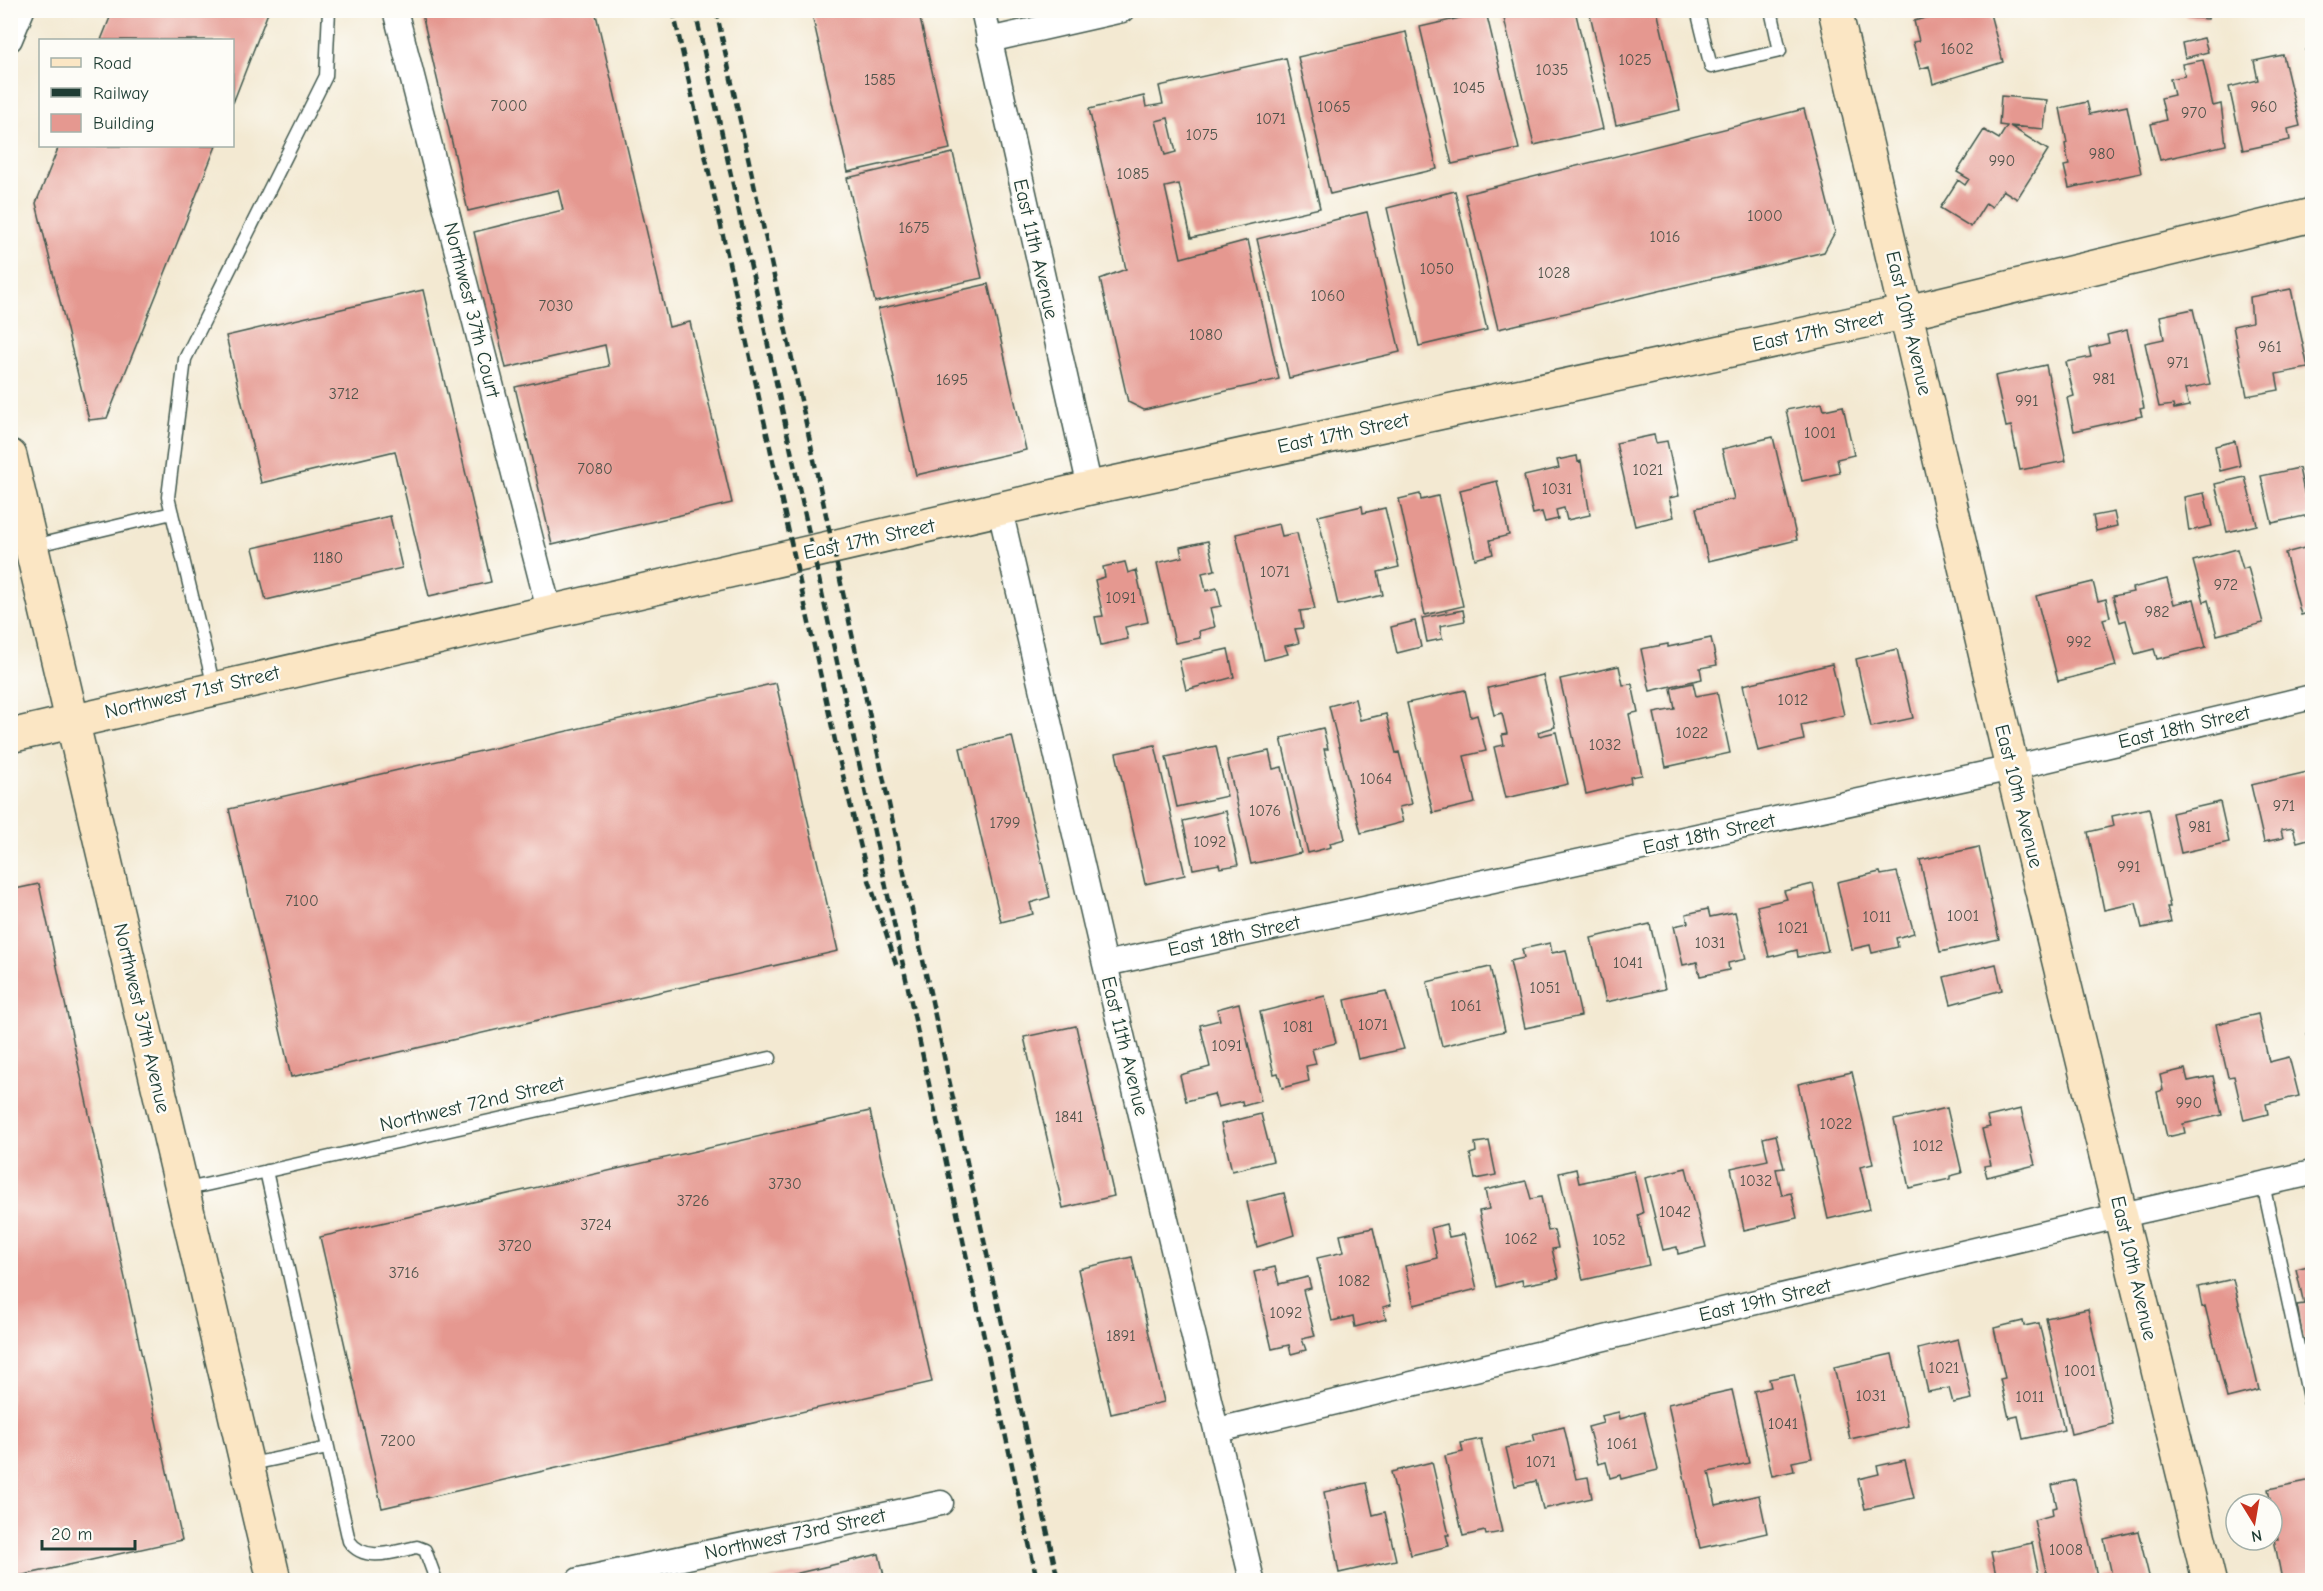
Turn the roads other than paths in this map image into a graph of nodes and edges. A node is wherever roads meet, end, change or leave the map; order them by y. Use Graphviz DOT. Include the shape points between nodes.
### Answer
graph roads {
  1 [pos="22,10"];
  2 [pos="329,10"];
  3 [pos="395,10"];
  4 [pos="983,10"];
  5 [pos="1122,10"];
  6 [pos="1697,10"];
  7 [pos="1771,10"];
  8 [pos="1835,10"];
  9 [pos="10,39"];
  10 [pos="989,40"];
  11 [pos="2313,215"];
  12 [pos="1907,312"];
  13 [pos="10,456"];
  14 [pos="1090,488"];
  15 [pos="1000,510"];
  16 [pos="172,513"];
  17 [pos="32,546"];
  18 [pos="549,610"];
  19 [pos="373,650"];
  20 [pos="213,687"];
  21 [pos="2313,697"];
  22 [pos="72,720"];
  23 [pos="10,736"];
  24 [pos="2012,768"];
  25 [pos="1105,964"];
  26 [pos="770,1058"];
  27 [pos="266,1171"];
  28 [pos="2313,1173"];
  29 [pos="2263,1184"];
  30 [pos="182,1191"];
  31 [pos="2122,1215"];
  32 [pos="2311,1407"];
  33 [pos="1218,1430"];
  34 [pos="328,1448"];
  35 [pos="248,1465"];
  36 [pos="941,1503"];
  37 [pos="274,1581"];
  38 [pos="436,1581"];
  39 [pos="579,1581"];
  40 [pos="1252,1581"];
  41 [pos="2209,1581"];
  1 -- 9 [label="street"];
  2 -- 16 [label="lane" via="326,76 185,359 168,496"];
  3 -- 18 [label="street, Northwest 37th Court"];
  4 -- 10 [label="street, East 11th Avenue"];
  5 -- 10 [label="street"];
  6 -- 7 [label="lane" via="1711,67 1779,51"];
  8 -- 12 [label="street, East 10th Avenue"];
  10 -- 14 [label="street, East 11th Avenue"];
  11 -- 12 [label="street, East 17th Street"];
  12 -- 14 [label="street, East 17th Street"];
  12 -- 24 [label="street, East 10th Avenue"];
  13 -- 17 [label="street, Northwest 37th Avenue"];
  14 -- 15 [label="street, East 17th Street"];
  15 -- 18 [label="street, East 17th Street"];
  15 -- 25 [label="street, East 11th Avenue"];
  16 -- 17 [label="lane"];
  16 -- 20 [label="lane"];
  17 -- 22 [label="street, Northwest 37th Avenue"];
  18 -- 19 [label="street, East 17th Street"];
  19 -- 20 [label="street, Northwest 71st Street"];
  20 -- 22 [label="street, Northwest 71st Street"];
  21 -- 24 [label="street, East 18th Street"];
  22 -- 23 [label="street, Northwest 71st Street"];
  22 -- 30 [label="street, Northwest 37th Avenue"];
  24 -- 25 [label="street, East 18th Street"];
  24 -- 31 [label="street, East 10th Avenue"];
  25 -- 33 [label="street, East 11th Avenue"];
  26 -- 27 [label="lane, Northwest 72nd Street"];
  27 -- 30 [label="lane, Northwest 72nd Street"];
  27 -- 34 [label="lane"];
  28 -- 29 [label="street, East 19th Street"];
  29 -- 31 [label="street, East 19th Street"];
  29 -- 32 [label="lane"];
  30 -- 35 [label="street, Northwest 37th Avenue"];
  31 -- 33 [label="street, East 19th Street"];
  31 -- 41 [label="street, East 10th Avenue"];
  33 -- 40 [label="street, East 11th Avenue"];
  34 -- 35 [label="lane"];
  34 -- 38 [label="lane" via="349,1541 356,1551 365,1555 417,1547 425,1551"];
  35 -- 37 [label="street, Northwest 37th Avenue"];
  36 -- 39 [label="street, Northwest 73rd Street"];
}
